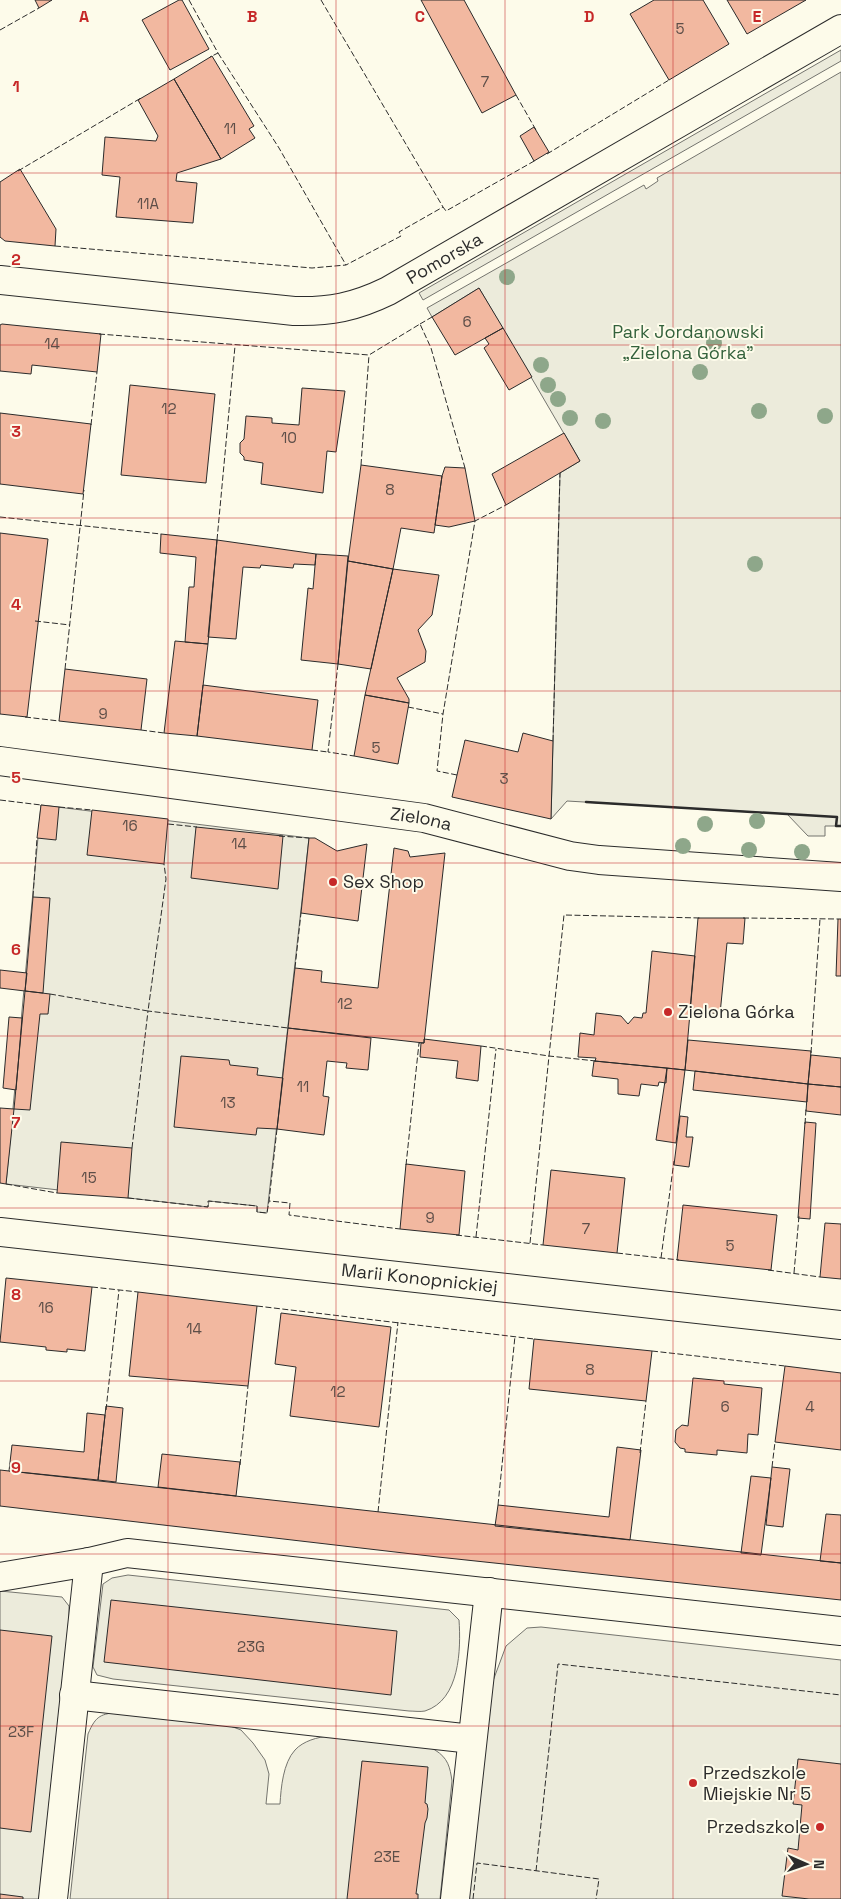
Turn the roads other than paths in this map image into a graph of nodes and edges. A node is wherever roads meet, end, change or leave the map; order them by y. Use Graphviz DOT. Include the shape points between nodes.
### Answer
graph roads {
  1 [pos="841,29"];
  2 [pos="0,280"];
  3 [pos="0,761"];
  4 [pos="841,877"];
  5 [pos="0,1232"];
  6 [pos="841,1325"];
  7 [pos="89,1562"];
  8 [pos="0,1577"];
  9 [pos="489,1592"];
  10 [pos="841,1631"];
  11 [pos="74,1695"];
  12 [pos="472,1739"];
  13 [pos="54,1899"];
  14 [pos="454,1899"];
  1 -- 2 [label="street, Pomorska" via="368,301 319,312 294,311"];
  3 -- 4 [label="street, Zielona" via="424,818 570,856"];
  5 -- 6 [label="street, Marii Konopnickiej"];
  7 -- 8 [label="street"];
  7 -- 9 [label="street" via="127,1553"];
  7 -- 11 [label="street"];
  9 -- 10 [label="street"];
  9 -- 12 [label="street"];
  11 -- 12 [label="street"];
  11 -- 13 [label="street"];
  12 -- 14 [label="street"];
}
